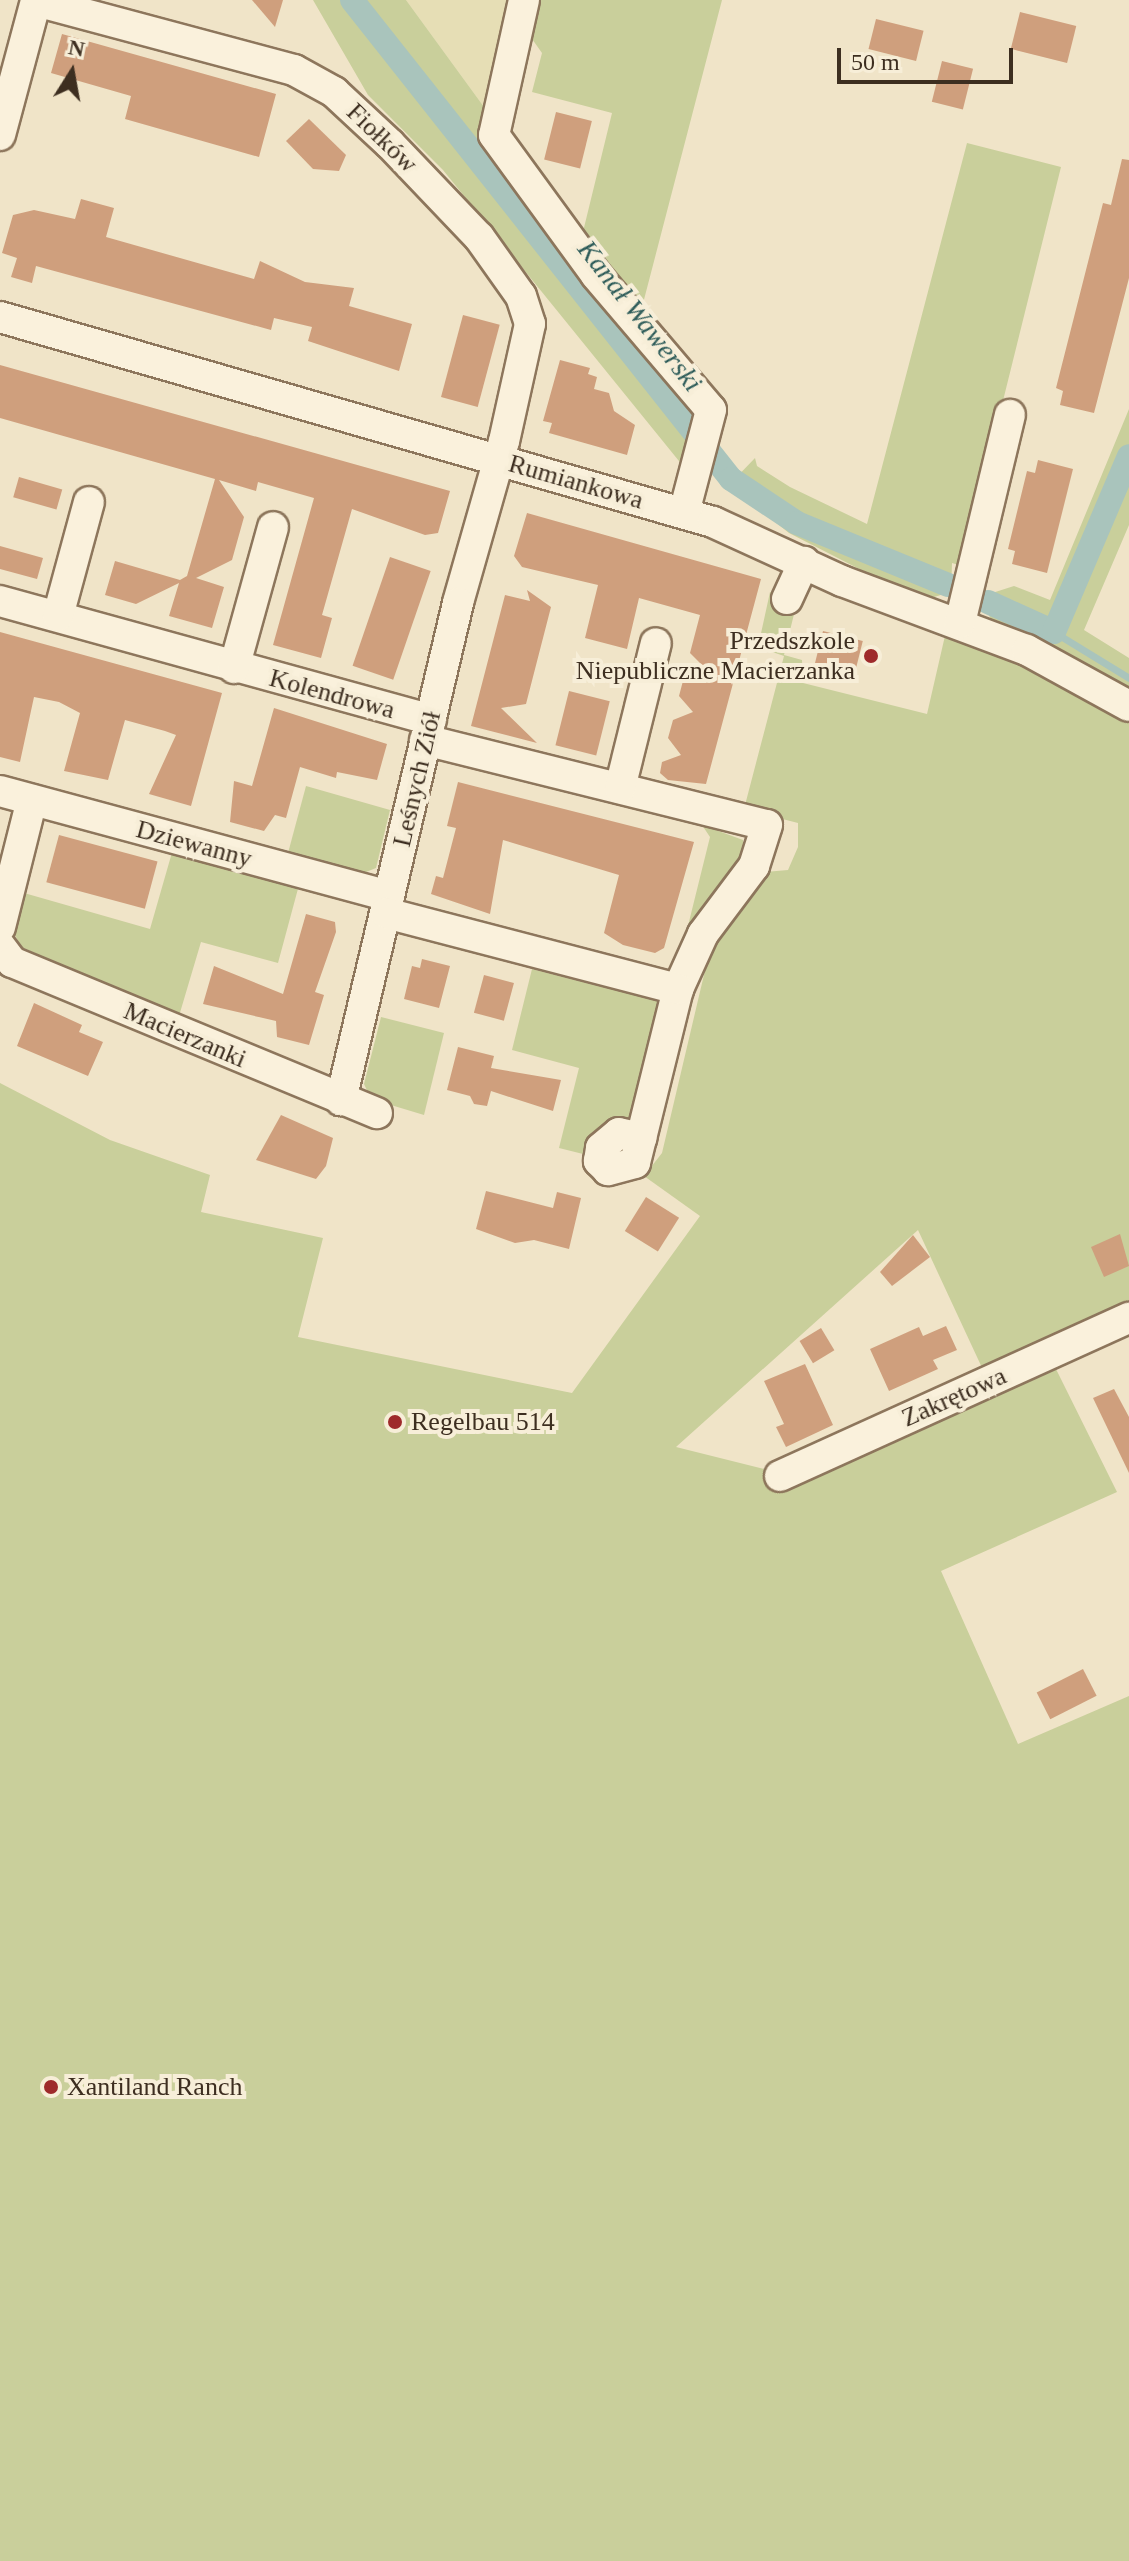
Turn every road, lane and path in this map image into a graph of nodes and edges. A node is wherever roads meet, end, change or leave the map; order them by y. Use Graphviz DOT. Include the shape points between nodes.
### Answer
graph roads {
  1 [pos="36,0"];
  2 [pos="524,0"];
  3 [pos="0,135"];
  4 [pos="0,317"];
  5 [pos="1010,415"];
  6 [pos="499,459"];
  7 [pos="89,502"];
  8 [pos="684,513"];
  9 [pos="273,527"];
  10 [pos="804,562"];
  11 [pos="787,599"];
  12 [pos="0,601"];
  13 [pos="58,616"];
  14 [pos="960,623"];
  15 [pos="656,643"];
  16 [pos="234,668"];
  17 [pos="1129,706"];
  18 [pos="428,730"];
  19 [pos="620,788"];
  20 [pos="0,791"];
  21 [pos="32,800"];
  22 [pos="387,905"];
  23 [pos="0,927"];
  24 [pos="0,946"];
  25 [pos="678,989"];
  26 [pos="341,1100"];
  27 [pos="377,1113"];
  28 [pos="608,1170"];
  29 [pos="1129,1318"];
  30 [pos="780,1476"];
  1 -- 3 [label="street, Fiołków"];
  1 -- 6 [label="street, Fiołków" via="294,70 334,92 390,144 479,237 521,296 530,324"];
  2 -- 8 [label="street" via="494,135 596,275 711,410"];
  4 -- 6 [label="street, Rumiankowa"];
  5 -- 14 [label="street"];
  6 -- 8 [label="street, Rumiankowa"];
  6 -- 18 [label="street, Leśnych Ziół"];
  7 -- 13 [label="street"];
  8 -- 10 [label="street, Rumiankowa" via="759,539"];
  9 -- 16 [label="street, Kolendrowa"];
  10 -- 11 [label="street"];
  10 -- 14 [label="street, Rumiankowa"];
  12 -- 13 [label="street, Kolendrowa"];
  13 -- 16 [label="street, Kolendrowa"];
  14 -- 17 [label="street, Rumiankowa" via="1027,650"];
  15 -- 19 [label="street"];
  16 -- 18 [label="street, Kolendrowa"];
  18 -- 19 [label="street, Kolendrowa"];
  18 -- 22 [label="street, Leśnych Ziół"];
  19 -- 25 [label="street, Kolendrowa" via="767,825 754,866 703,934"];
  20 -- 21 [label="street, Dziewanny"];
  21 -- 22 [label="street, Dziewanny"];
  21 -- 23 [label="street"];
  22 -- 25 [label="street, Dziewanny"];
  22 -- 26 [label="street, Leśnych Ziół"];
  24 -- 26 [label="street, Macierzanki" via="12,962"];
  25 -- 28 [label="street" via="635,1163"];
  26 -- 27 [label="street, Macierzanki"];
  29 -- 30 [label="street, Zakrętowa"];
}
